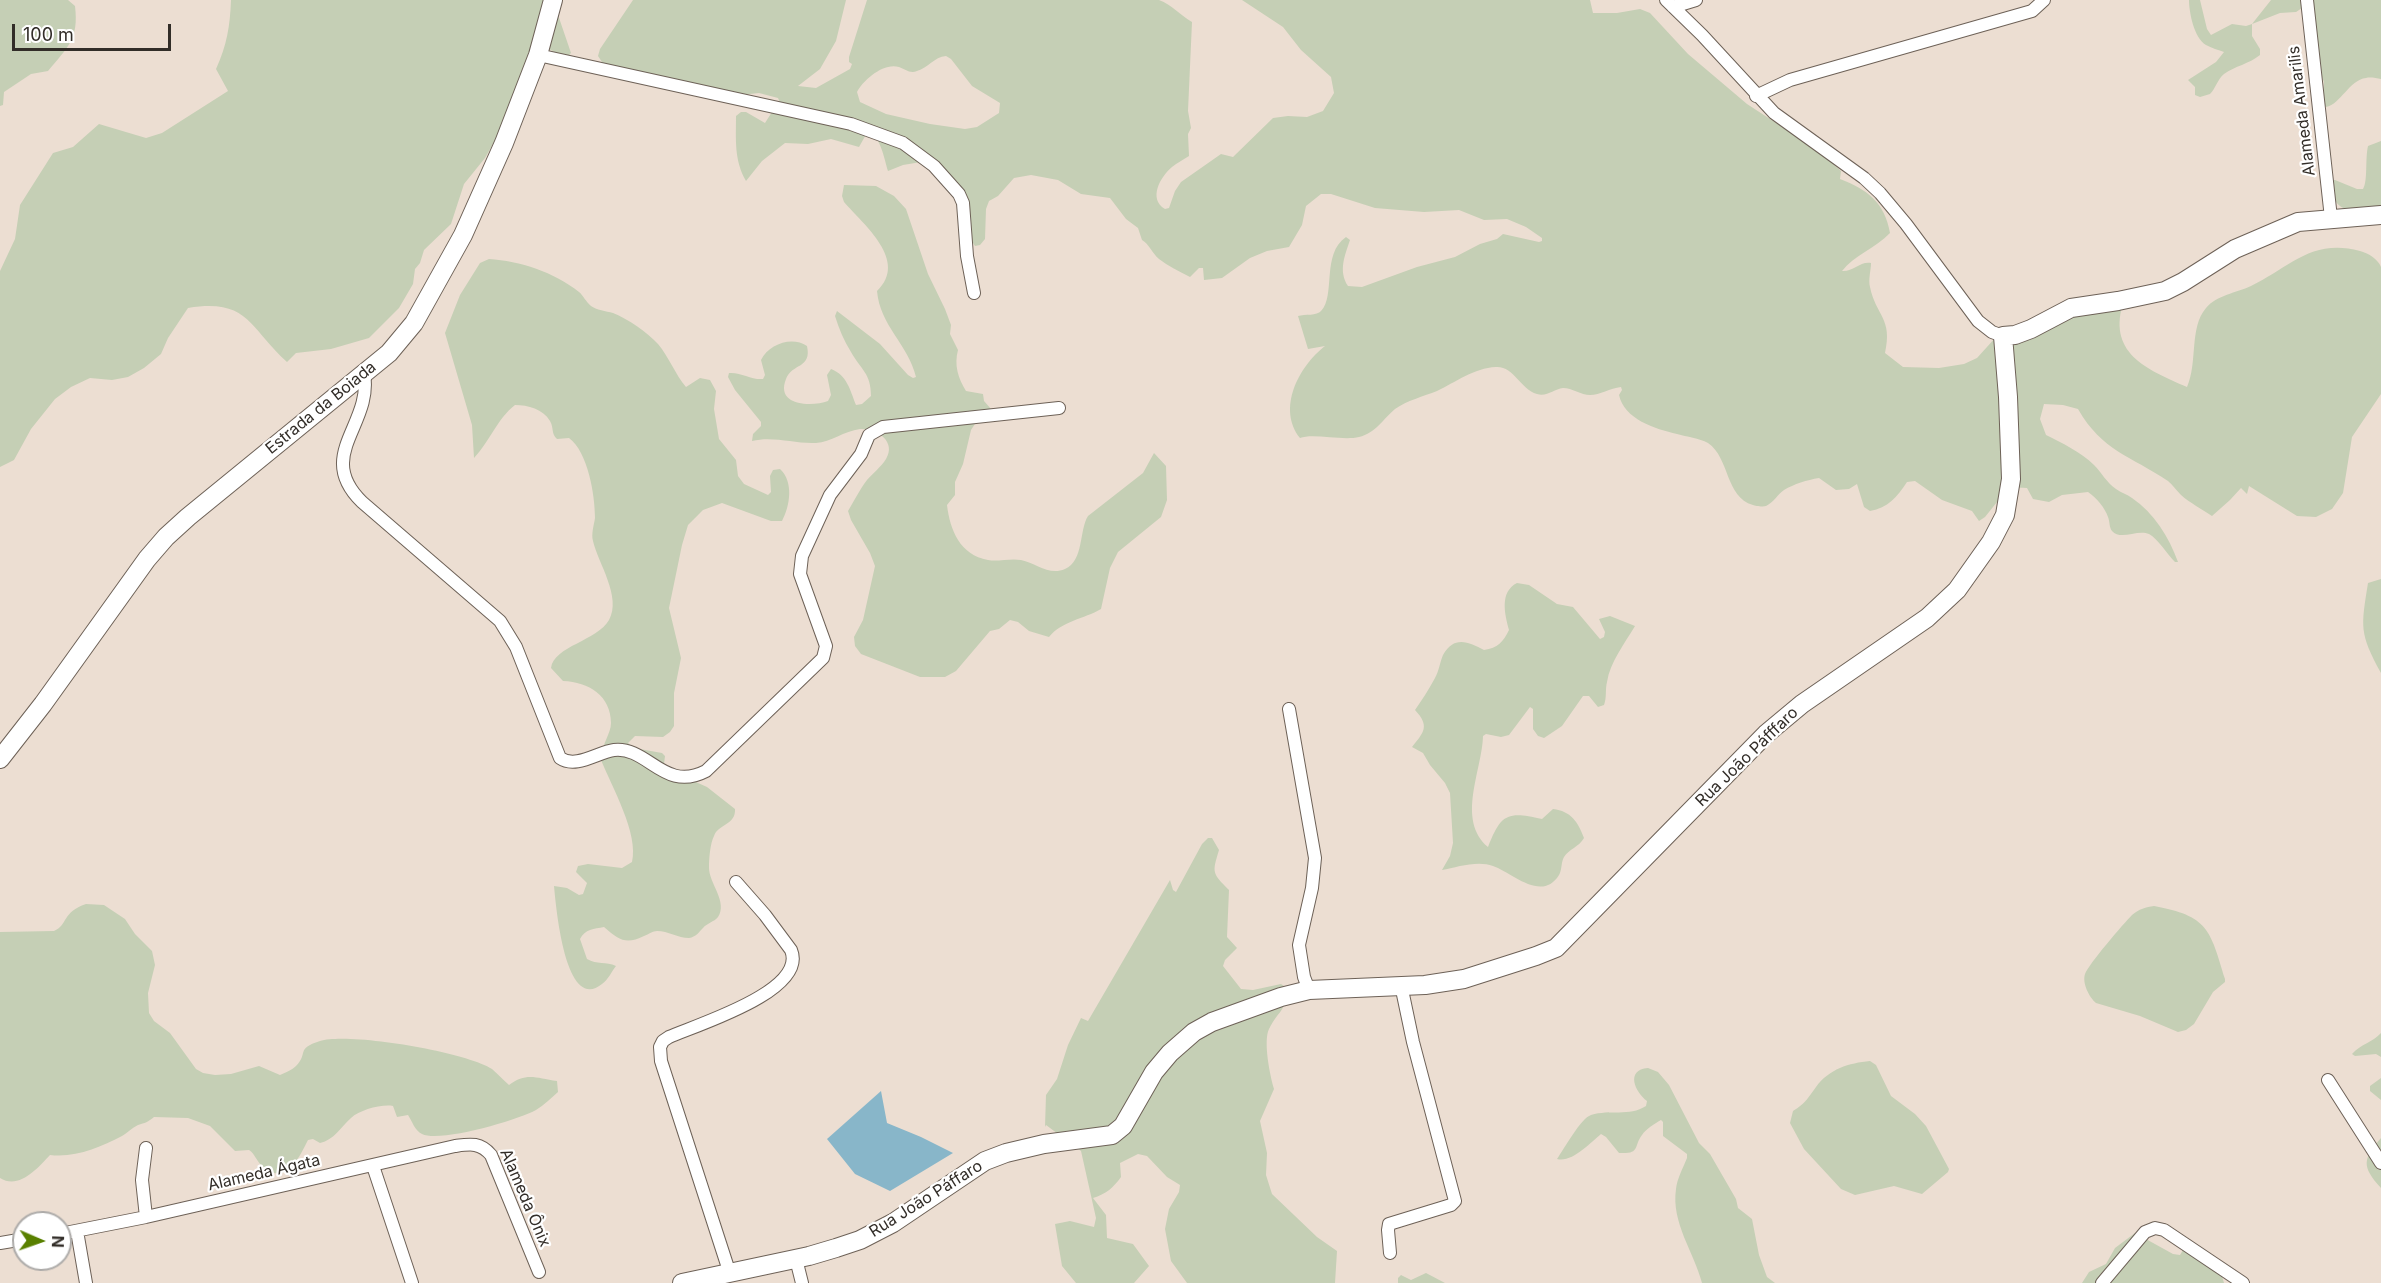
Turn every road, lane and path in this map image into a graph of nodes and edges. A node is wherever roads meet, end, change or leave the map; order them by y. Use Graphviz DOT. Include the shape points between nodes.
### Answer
graph roads {
  1 [pos="553,0"];
  2 [pos="1696,0"];
  3 [pos="2044,0"];
  4 [pos="2307,0"];
  5 [pos="1670,3"];
  6 [pos="538,55"];
  7 [pos="1756,96"];
  8 [pos="2381,215"];
  9 [pos="2331,218"];
  10 [pos="974,294"];
  11 [pos="2002,336"];
  12 [pos="364,374"];
  13 [pos="1059,408"];
  14 [pos="1289,709"];
  15 [pos="0,759"];
  16 [pos="735,882"];
  17 [pos="1401,985"];
  18 [pos="1302,992"];
  19 [pos="2328,1080"];
  20 [pos="475,1144"];
  21 [pos="146,1148"];
  22 [pos="2381,1162"];
  23 [pos="373,1166"];
  24 [pos="146,1217"];
  25 [pos="72,1232"];
  26 [pos="76,1232"];
  27 [pos="1390,1253"];
  28 [pos="796,1259"];
  29 [pos="539,1272"];
  30 [pos="730,1274"];
  31 [pos="86,1283"];
  32 [pos="412,1283"];
  33 [pos="682,1283"];
  34 [pos="802,1283"];
  35 [pos="2102,1283"];
  36 [pos="2242,1283"];
  1 -- 6 [label="street, Estrada da Boiada"];
  2 -- 5 [label="street"];
  3 -- 7 [label="street" via="2032,11 1790,80"];
  4 -- 9 [label="street, Alameda Amarilis"];
  5 -- 7 [label="street"];
  6 -- 10 [label="street" via="851,124 903,143 934,166 963,203"];
  6 -- 12 [label="street, Estrada da Boiada" via="504,143 443,274 414,323 389,353"];
  7 -- 11 [label="street" via="1880,193 1978,321"];
  8 -- 9 [label="street"];
  9 -- 11 [label="street" via="2298,222 2262,235 2165,291 2071,308 2031,329"];
  11 -- 17 [label="street, Rua João Páfffaro" via="2010,423 2010,494 1999,528 1958,590 1927,618 1802,704 1766,734 1556,948 1464,979"];
  12 -- 13 [label="street" via="365,397 343,458 345,482 362,502 500,621 516,647 560,758 573,762 626,750 665,772 689,777 706,771 823,658 826,646 800,574 800,561 830,495 861,454 869,435 883,427"];
  12 -- 15 [label="street, Estrada da Boiada" via="166,537"];
  14 -- 18 [label="street" via="1315,858 1299,945"];
  16 -- 30 [label="street" via="791,950 791,970 763,996 669,1037 663,1041 660,1053"];
  17 -- 18 [label="street, Rua João Páfffaro"];
  17 -- 27 [label="street" via="1455,1198 1451,1204 1389,1224"];
  18 -- 28 [label="street, Rua João Páffaro" via="1212,1022 1194,1032 1154,1072 1124,1126 1112,1135 1044,1144 985,1161 876,1232"];
  19 -- 22 [label="street"];
  20 -- 23 [label="street, Alameda Ágata"];
  20 -- 29 [label="street, Alameda Ônix" via="491,1155"];
  21 -- 24 [label="street" via="142,1180"];
  23 -- 24 [label="street, Alameda Ágata"];
  23 -- 32 [label="street"];
  24 -- 26 [label="street, Alameda Ágata"];
  25 -- 26 [label="street, Alameda Ágata"];
  26 -- 31 [label="street"];
  28 -- 30 [label="street, Rua João Páffaro"];
  28 -- 34 [label="street"];
  30 -- 33 [label="street, Rua João Páffaro"];
  35 -- 36 [label="street" via="2145,1232 2155,1228 2164,1230"];
}
